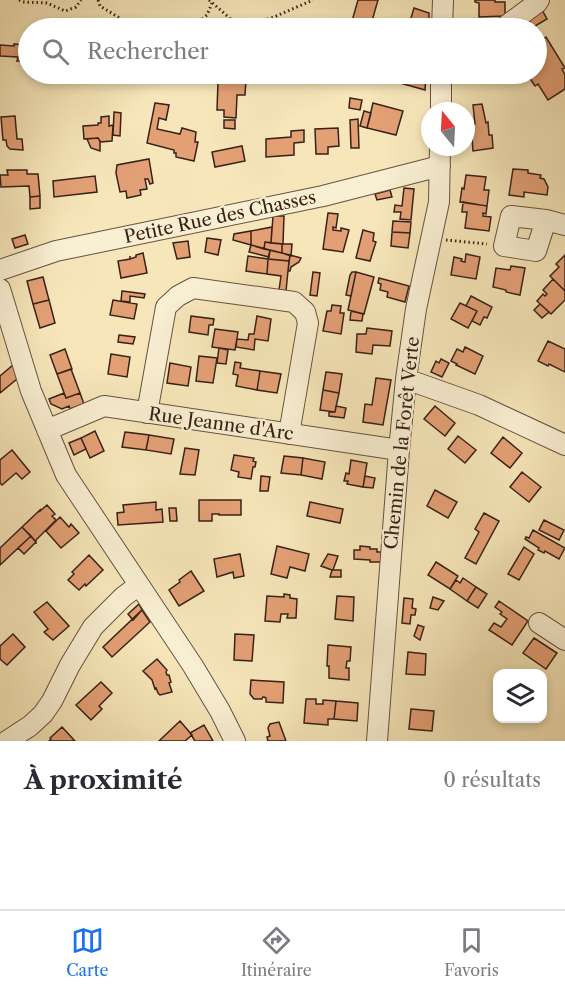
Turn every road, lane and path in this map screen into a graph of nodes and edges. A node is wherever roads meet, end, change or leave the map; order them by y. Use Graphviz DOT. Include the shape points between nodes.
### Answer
graph roads {
  1 [pos="19,0"];
  2 [pos="81,0"];
  3 [pos="98,0"];
  4 [pos="313,0"];
  5 [pos="443,0"];
  6 [pos="539,0"];
  7 [pos="211,1"];
  8 [pos="120,18"];
  9 [pos="204,18"];
  10 [pos="230,18"];
  11 [pos="269,18"];
  12 [pos="442,18"];
  13 [pos="517,18"];
  14 [pos="441,84"];
  15 [pos="441,102"];
  16 [pos="440,157"];
  17 [pos="555,222"];
  18 [pos="431,238"];
  19 [pos="504,246"];
  20 [pos="0,270"];
  21 [pos="0,289"];
  22 [pos="406,379"];
  23 [pos="147,413"];
  24 [pos="47,430"];
  25 [pos="289,434"];
  26 [pos="565,445"];
  27 [pos="399,450"];
  28 [pos="139,585"];
  29 [pos="539,623"];
  30 [pos="565,640"];
  31 [pos="7,741"];
  32 [pos="235,741"];
  33 [pos="376,741"];
  1 -- 2 [label="path" via="47,3 65,11"];
  3 -- 8 [label="path" via="100,6"];
  4 -- 11 [label="path"];
  5 -- 12 [label="street"];
  6 -- 13 [label="street"];
  7 -- 9 [label="path"];
  7 -- 10 [label="path"];
  14 -- 15 [label="street"];
  16 -- 18 [label="street, Chemin de la Forêt Verte" via="439,202"];
  16 -- 20 [label="street, Petite Rue des Chasses" via="323,196 56,251"];
  17 -- 19 [label="street" via="536,251"];
  17 -- 19 [label="street" via="511,216"];
  18 -- 19 [label="path"];
  18 -- 22 [label="street, Chemin de la Forêt Verte"];
  21 -- 24 [label="street"];
  22 -- 26 [label="street" via="479,405"];
  22 -- 27 [label="street, Chemin de la Forêt Verte"];
  23 -- 24 [label="street, Rue Jeanne d'Arc" via="104,406"];
  23 -- 25 [label="street, Rue Jeanne d'Arc"];
  23 -- 25 [label="street" via="166,307 178,296 192,288 294,302 305,312 308,323"];
  24 -- 28 [label="street" via="66,475"];
  25 -- 27 [label="street, Rue Jeanne d'Arc"];
  27 -- 33 [label="street, Chemin de la Forêt Verte"];
  28 -- 31 [label="street" via="93,627 44,714"];
  28 -- 32 [label="street" via="193,666"];
  29 -- 30 [label="street"];
}
